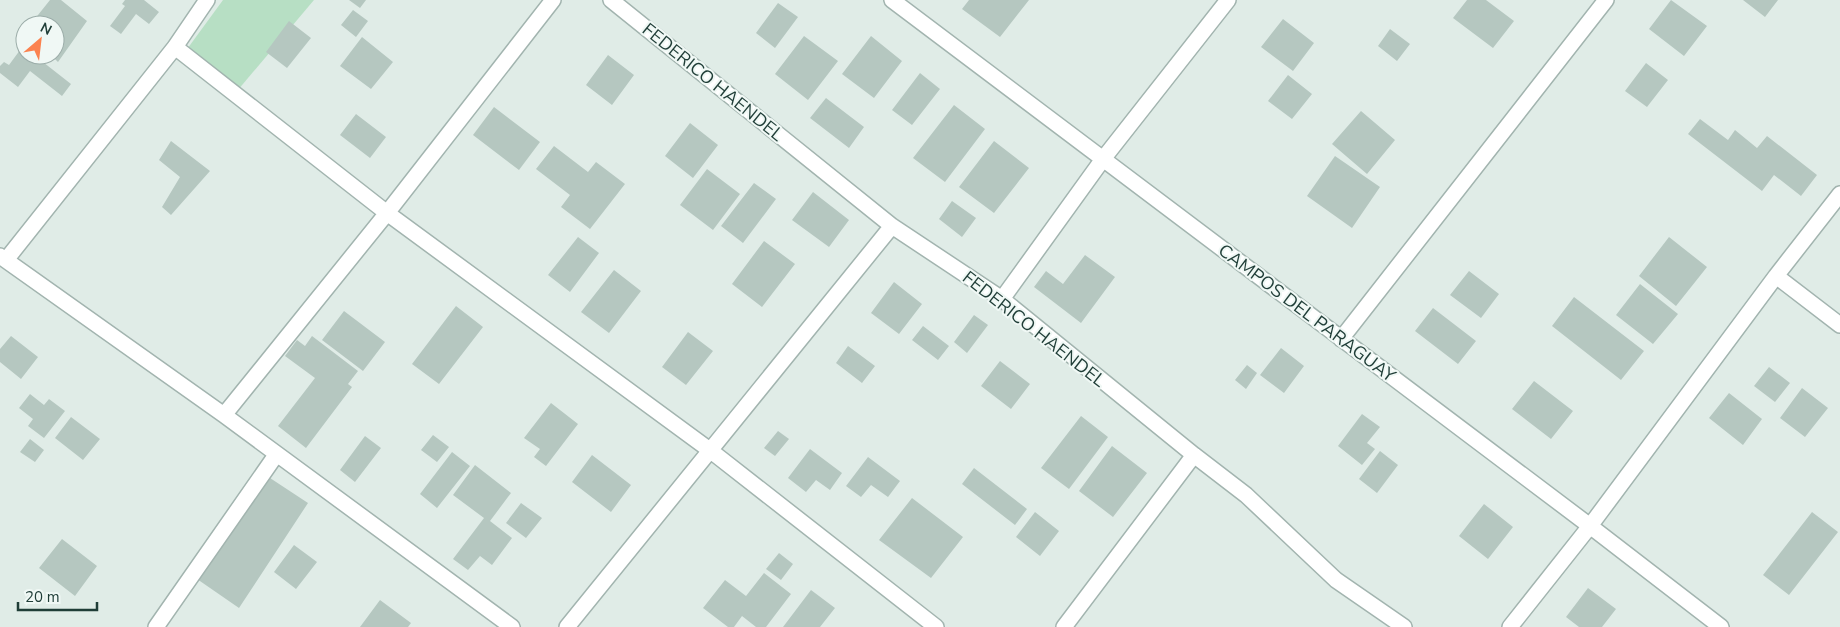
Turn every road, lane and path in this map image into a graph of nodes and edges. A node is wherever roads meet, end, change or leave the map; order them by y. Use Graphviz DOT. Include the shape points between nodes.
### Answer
graph roads {
  1 [pos="207,0"];
  2 [pos="553,0"];
  3 [pos="611,0"];
  4 [pos="892,0"];
  5 [pos="1228,0"];
  6 [pos="1606,0"];
  7 [pos="175,47"];
  8 [pos="1103,159"];
  9 [pos="1840,194"];
  10 [pos="387,213"];
  11 [pos="892,226"];
  12 [pos="3,258"];
  13 [pos="1776,276"];
  14 [pos="1002,299"];
  15 [pos="1840,325"];
  16 [pos="1341,339"];
  17 [pos="224,415"];
  18 [pos="710,451"];
  19 [pos="276,455"];
  20 [pos="1194,455"];
  21 [pos="1590,526"];
  22 [pos="156,627"];
  23 [pos="512,627"];
  24 [pos="567,627"];
  25 [pos="936,627"];
  26 [pos="1064,627"];
  27 [pos="1404,627"];
  28 [pos="1510,627"];
  29 [pos="1722,627"];
  1 -- 7 [label="street"];
  2 -- 10 [label="street"];
  3 -- 11 [label="street, FEDERICO HAENDEL"];
  4 -- 8 [label="street, CAMPOS DEL PARAGUAY"];
  5 -- 8 [label="street"];
  6 -- 16 [label="street"];
  7 -- 10 [label="street"];
  7 -- 12 [label="street"];
  8 -- 14 [label="street"];
  8 -- 16 [label="street, CAMPOS DEL PARAGUAY"];
  9 -- 13 [label="street"];
  10 -- 17 [label="street"];
  10 -- 18 [label="street"];
  11 -- 14 [label="street, FEDERICO HAENDEL"];
  11 -- 18 [label="street"];
  12 -- 17 [label="street"];
  13 -- 15 [label="street"];
  13 -- 21 [label="street"];
  14 -- 20 [label="street, FEDERICO HAENDEL"];
  16 -- 21 [label="street, CAMPOS DEL PARAGUAY"];
  17 -- 19 [label="street"];
  18 -- 24 [label="street"];
  18 -- 25 [label="street"];
  19 -- 22 [label="street"];
  19 -- 23 [label="street"];
  20 -- 26 [label="street"];
  20 -- 27 [label="street, FEDERICO HAENDEL" via="1246,495 1336,580"];
  21 -- 28 [label="street"];
  21 -- 29 [label="street, CAMPOS DEL PARAGUAY"];
}
